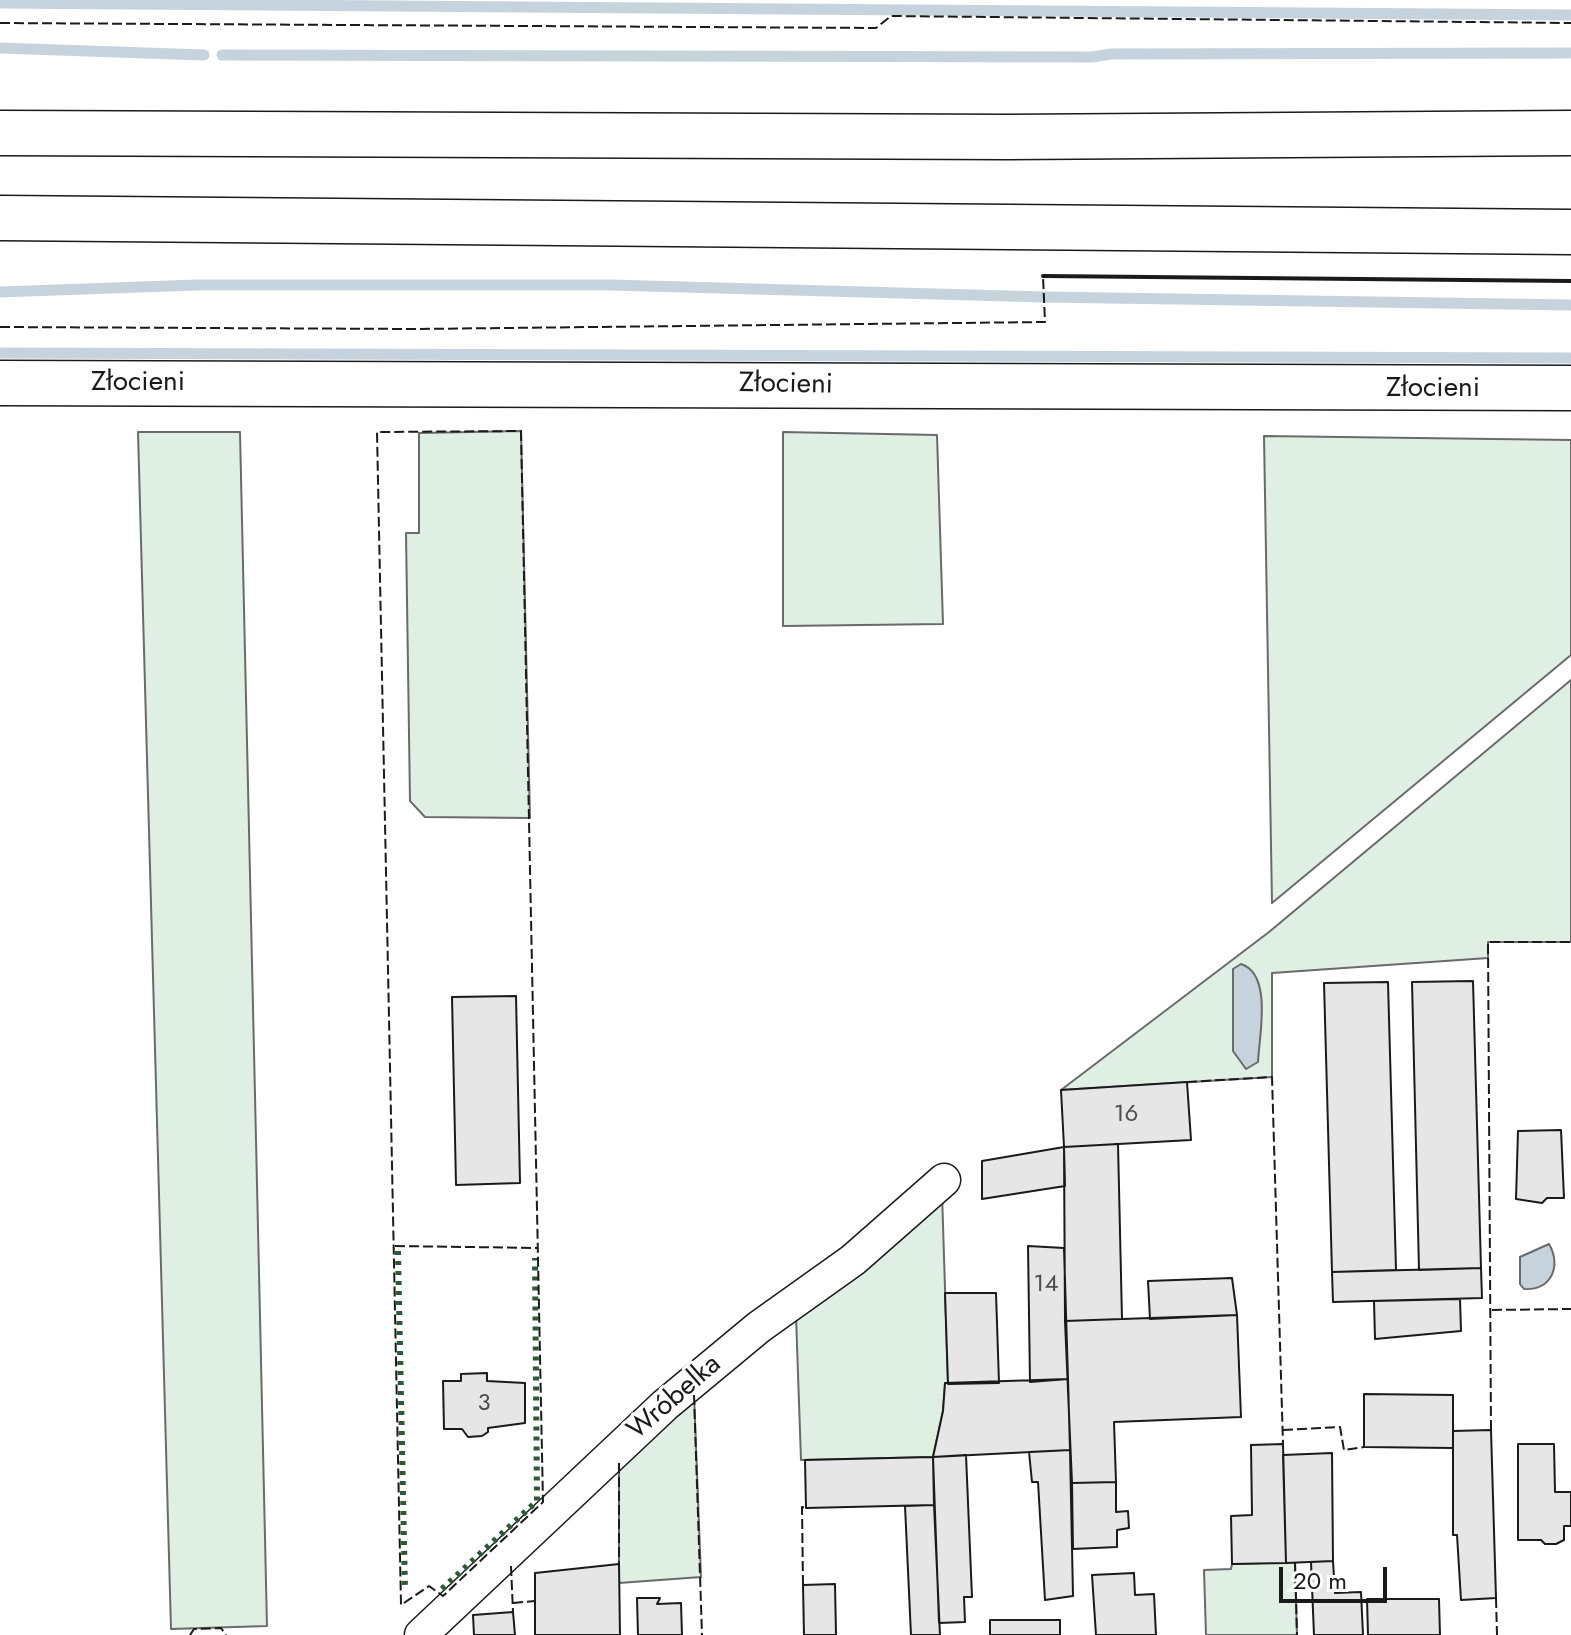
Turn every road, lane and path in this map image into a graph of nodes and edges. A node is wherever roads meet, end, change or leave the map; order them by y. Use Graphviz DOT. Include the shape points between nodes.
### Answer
graph roads {
  1 [pos="0,133"];
  2 [pos="1571,133"];
  3 [pos="0,218"];
  4 [pos="1571,232"];
  5 [pos="0,383"];
  6 [pos="1571,388"];
  7 [pos="944,1180"];
  8 [pos="421,1635"];
  1 -- 2 [label="main road"];
  3 -- 4 [label="main road"];
  5 -- 6 [label="main road, Złocieni"];
  7 -- 8 [label="street, Wróbelka" via="853,1260 697,1378"];
}
